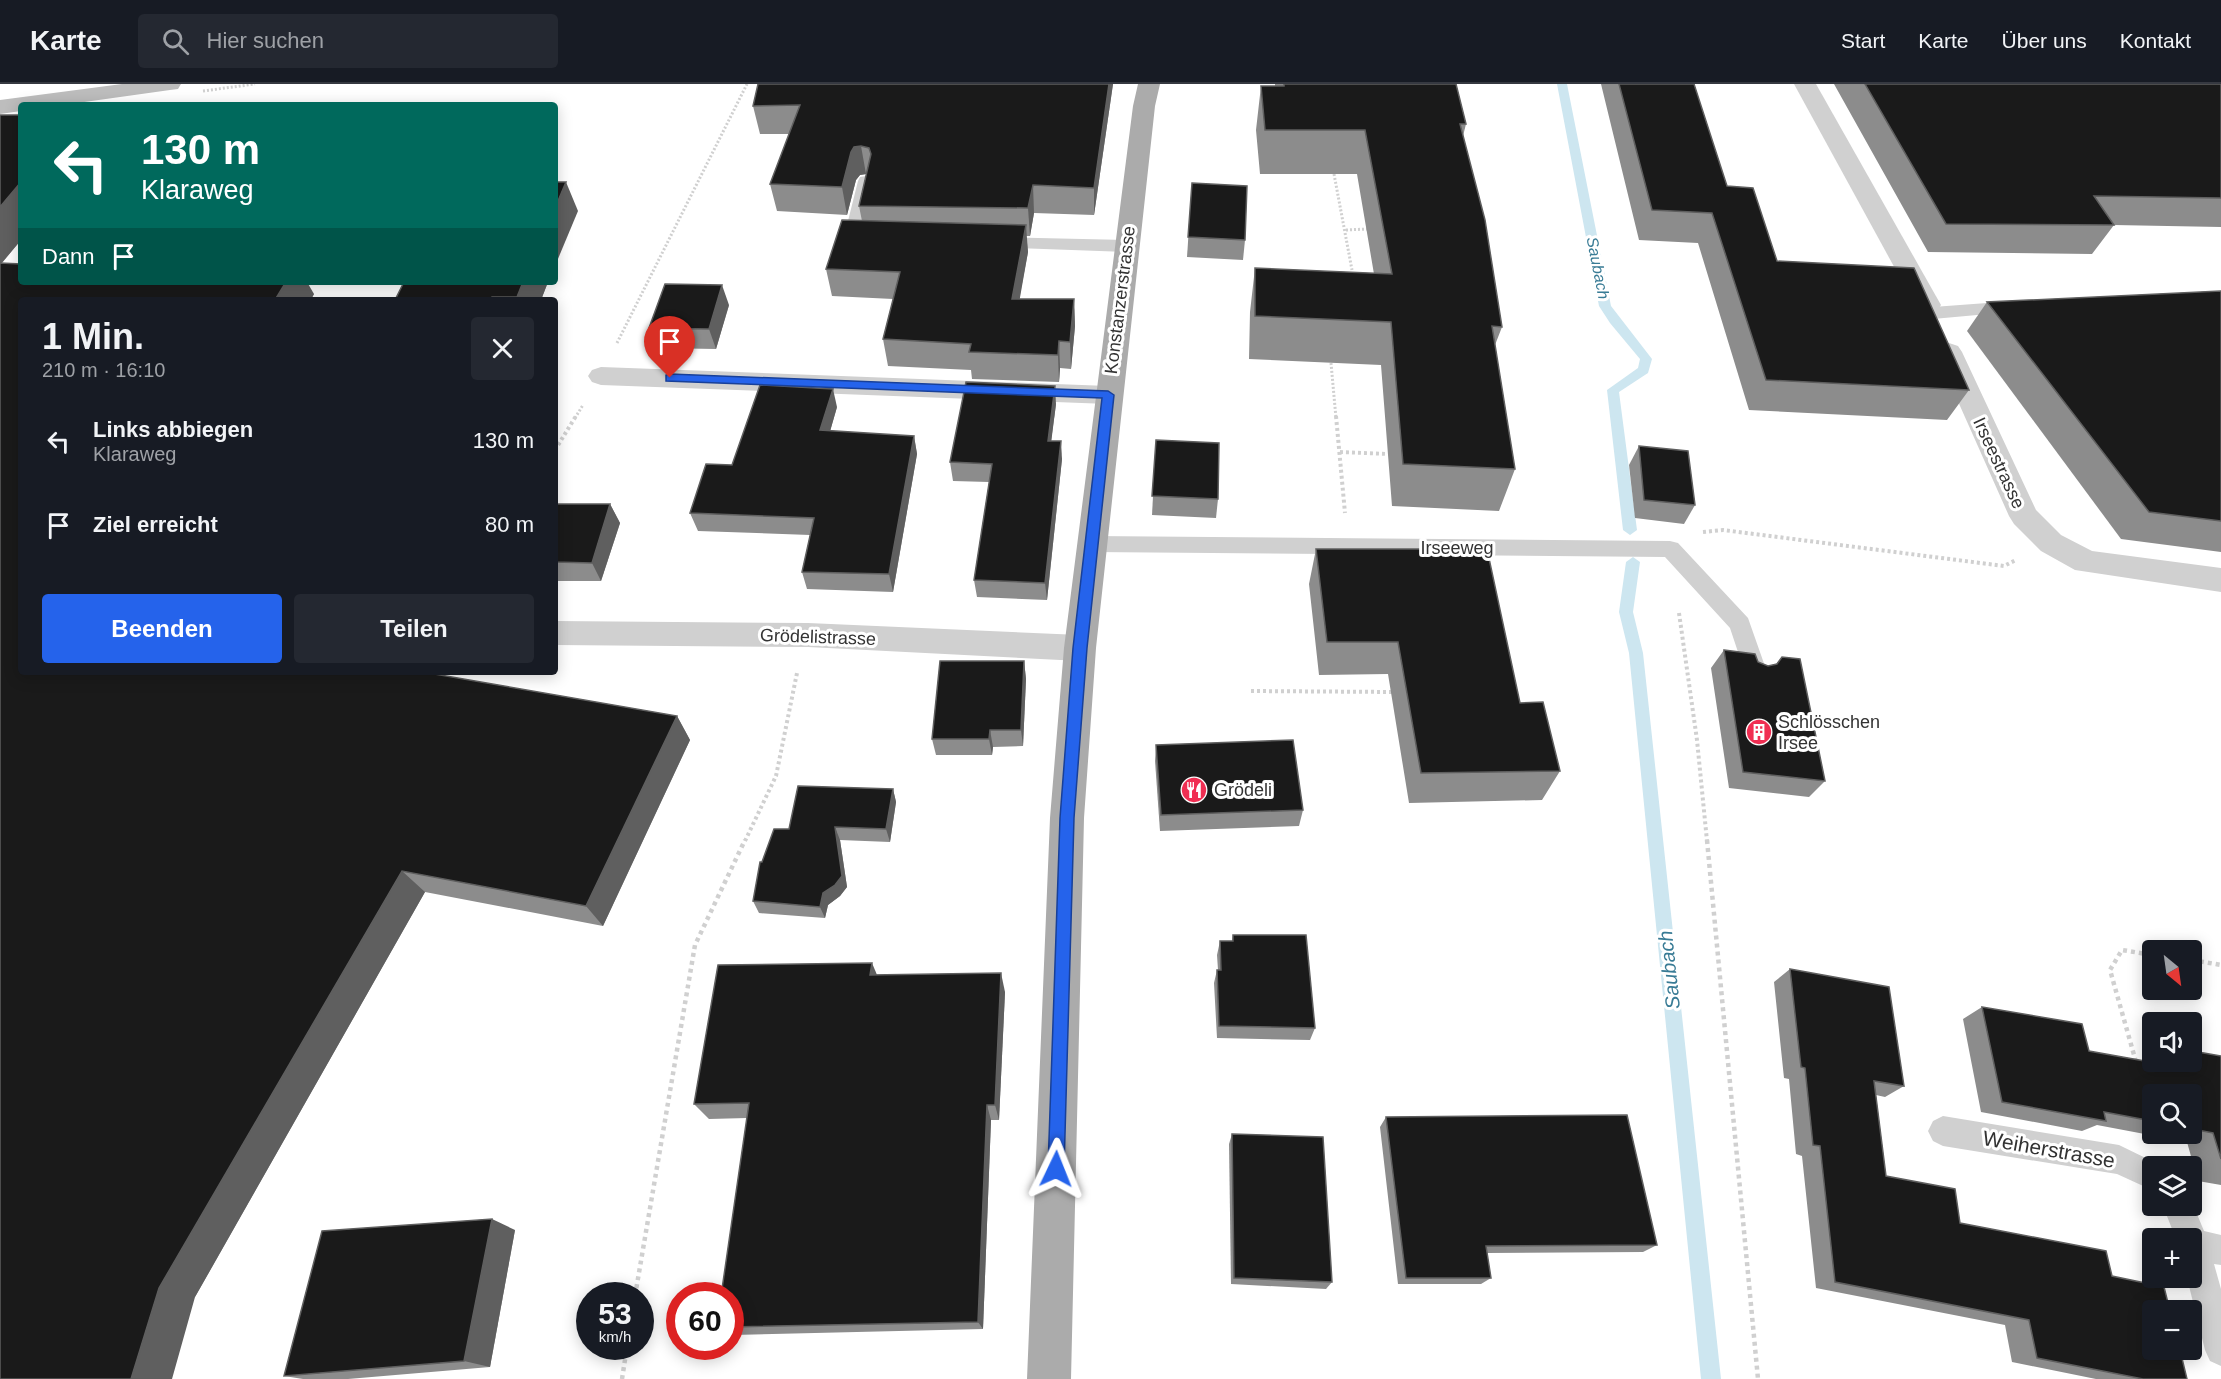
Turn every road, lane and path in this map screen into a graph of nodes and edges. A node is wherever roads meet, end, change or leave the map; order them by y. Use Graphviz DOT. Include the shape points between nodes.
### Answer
graph roads {
  1 [pos="170,84"];
  2 [pos="747,84"];
  3 [pos="1149,84"];
  4 [pos="1805,84"];
  5 [pos="37,102"];
  6 [pos="18,105"];
  7 [pos="0,107"];
  8 [pos="1334,174"];
  9 [pos="866,180"];
  10 [pos="1367,229"];
  11 [pos="1346,230"];
  12 [pos="875,242"];
  13 [pos="980,243"];
  14 [pos="1127,246"];
  15 [pos="1352,270"];
  16 [pos="2036,306"];
  17 [pos="1933,313"];
  18 [pos="1331,363"];
  19 [pos="601,376"];
  20 [pos="1108,395"];
  21 [pos="558,445"];
  22 [pos="1340,452"];
  23 [pos="1388,454"];
  24 [pos="2051,543"];
  25 [pos="1092,544"];
  26 [pos="1347,547"];
  27 [pos="1670,549"];
  28 [pos="2221,580"];
  29 [pos="558,633"];
  30 [pos="808,635"];
  31 [pos="1080,648"];
  32 [pos="1755,672"];
  33 [pos="1251,691"];
  34 [pos="1394,692"];
  35 [pos="2142,953"];
  36 [pos="2202,962"];
  37 [pos="2221,965"];
  38 [pos="2138,1069"];
  39 [pos="1943,1131"];
  40 [pos="2142,1170"];
  41 [pos="2185,1216"];
  42 [pos="2208,1247"];
  43 [pos="638,1282"];
  44 [pos="2221,1350"];
  45 [pos="625,1360"];
  46 [pos="622,1379"];
  47 [pos="1049,1379"];
  48 [pos="1758,1379"];
  1 -- 5 [label="main road"];
  2 -- 19 [label="path"];
  3 -- 14 [label="main road, Konstanzerstrasse"];
  4 -- 17 [label="street, Irseestrasse"];
  6 -- 7 [label="main road"];
  8 -- 11 [label="path"];
  9 -- 12 [label="lane" via="852,242"];
  10 -- 11 [label="path"];
  11 -- 15 [label="path"];
  13 -- 14 [label="lane"];
  14 -- 20 [label="main road, Konstanzerstrasse"];
  16 -- 17 [label="lane"];
  17 -- 24 [label="street, Irseestrasse" via="2024,516"];
  18 -- 22 [label="path"];
  19 -- 20 [label="street"];
  19 -- 21 [label="path"];
  20 -- 25 [label="main road, Konstanzerstrasse"];
  22 -- 23 [label="path"];
  22 -- 26 [label="path"];
  24 -- 27 [label="path" via="2004,566 1723,530 1677,535"];
  24 -- 28 [label="street, Irseestrasse" via="2086,562"];
  25 -- 26 [label="lane, Irseeweg"];
  25 -- 31 [label="main road, Konstanzerstrasse"];
  26 -- 27 [label="lane, Irseeweg"];
  27 -- 32 [label="lane" via="1740,624"];
  27 -- 48 [label="path" via="1698,740"];
  29 -- 30 [label="street, Grödelistrasse"];
  30 -- 31 [label="street, Grödelistrasse"];
  30 -- 43 [label="path" via="776,776 695,945"];
  31 -- 47 [label="main road, Konstanzerstrasse" via="1067,818"];
  33 -- 34 [label="path"];
  35 -- 38 [label="path" via="2122,950 2110,970"];
  36 -- 37 [label="path"];
  39 -- 40 [label="lane, Weiherstrasse" via="2119,1160"];
  41 -- 42 [label="lane"];
  42 -- 44 [label="lane"];
  45 -- 46 [label="path"];
}
